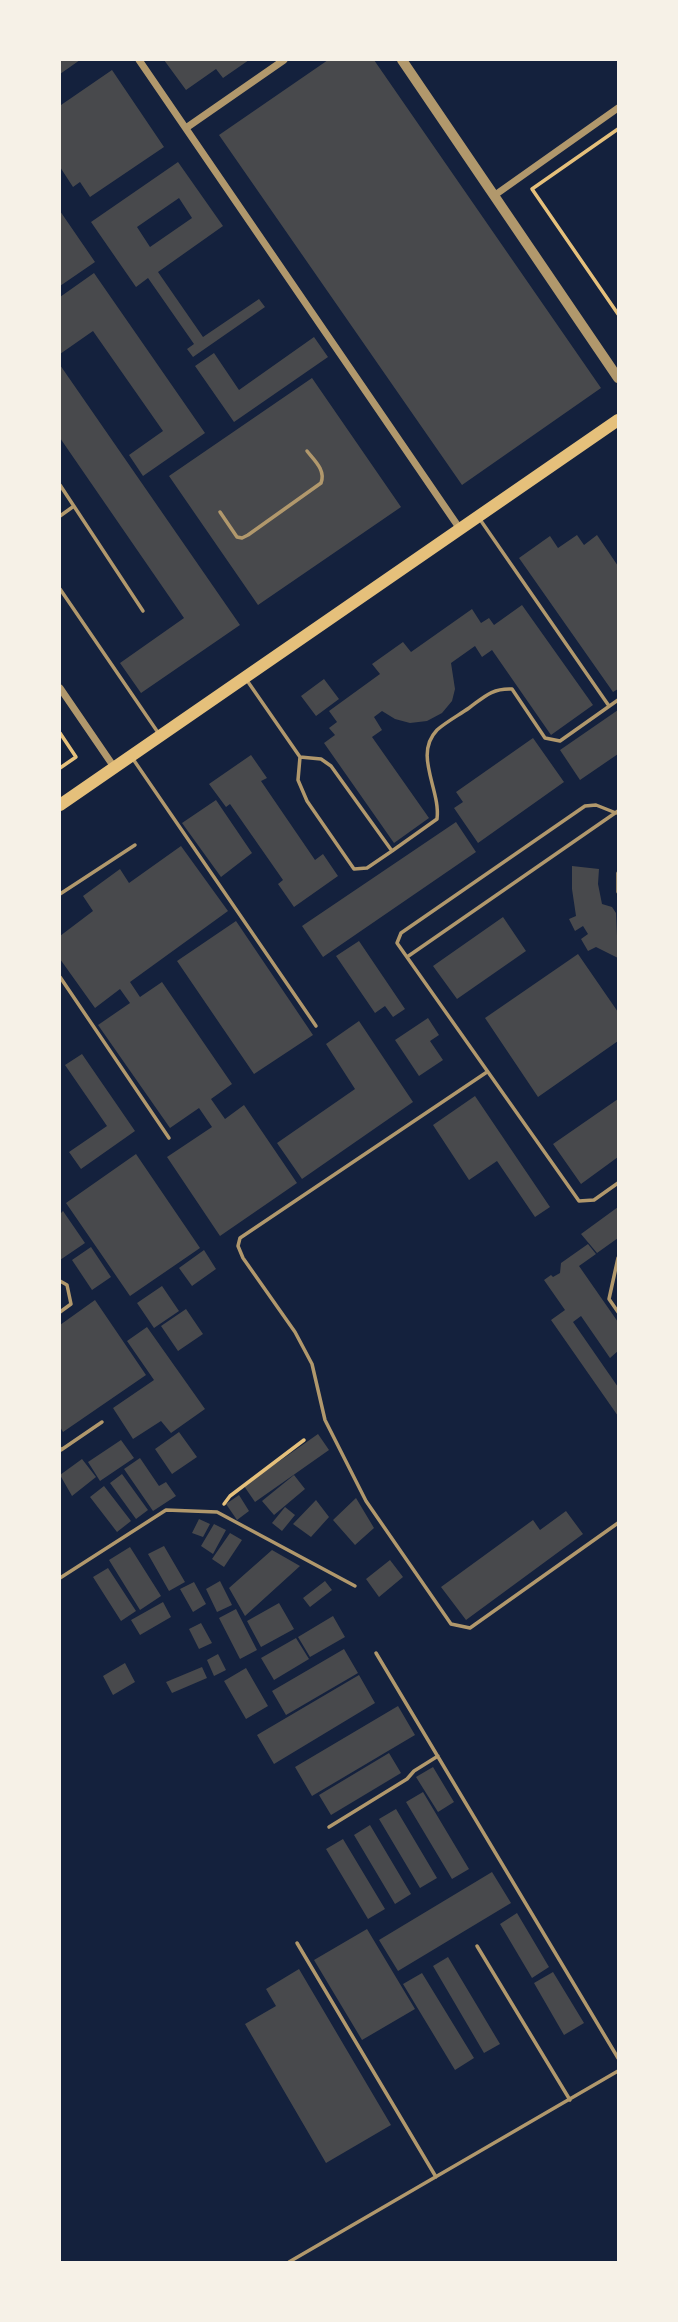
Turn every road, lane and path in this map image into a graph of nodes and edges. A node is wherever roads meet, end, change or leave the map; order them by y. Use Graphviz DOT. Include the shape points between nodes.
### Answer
graph roads {
  1 [pos="139,60"];
  2 [pos="284,60"];
  3 [pos="402,60"];
  4 [pos="618,108"];
  5 [pos="186,128"];
  6 [pos="618,129"];
  7 [pos="495,195"];
  8 [pos="618,314"];
  9 [pos="618,378"];
  10 [pos="618,420"];
  11 [pos="307,451"];
  12 [pos="60,485"];
  13 [pos="74,506"];
  14 [pos="219,512"];
  15 [pos="60,516"];
  16 [pos="478,517"];
  17 [pos="460,529"];
  18 [pos="60,589"];
  19 [pos="143,611"];
  20 [pos="245,677"];
  21 [pos="60,688"];
  22 [pos="618,700"];
  23 [pos="609,706"];
  24 [pos="60,733"];
  25 [pos="160,736"];
  26 [pos="130,756"];
  27 [pos="300,757"];
  28 [pos="114,767"];
  29 [pos="60,768"];
  30 [pos="60,805"];
  31 [pos="617,812"];
  32 [pos="135,845"];
  33 [pos="391,851"];
  34 [pos="618,873"];
  35 [pos="618,891"];
  36 [pos="60,894"];
  37 [pos="407,957"];
  38 [pos="60,977"];
  39 [pos="316,1026"];
  40 [pos="487,1072"];
  41 [pos="169,1138"];
  42 [pos="618,1183"];
  43 [pos="618,1258"];
  44 [pos="60,1281"];
  45 [pos="60,1312"];
  46 [pos="618,1312"];
  47 [pos="102,1422"];
  48 [pos="304,1440"];
  49 [pos="60,1448"];
  50 [pos="217,1512"];
  51 [pos="618,1523"];
  52 [pos="60,1578"];
  53 [pos="355,1586"];
  54 [pos="376,1653"];
  55 [pos="438,1756"];
  56 [pos="330,1827"];
  57 [pos="297,1943"];
  58 [pos="477,1946"];
  59 [pos="618,2058"];
  60 [pos="618,2071"];
  61 [pos="570,2100"];
  62 [pos="436,2177"];
  63 [pos="289,2263"];
  1 -- 5 [label="street"];
  2 -- 5 [label="street"];
  3 -- 7 [label="street"];
  4 -- 7 [label="street"];
  5 -- 17 [label="street"];
  6 -- 8 [label="path" via="532,189"];
  7 -- 9 [label="street"];
  10 -- 16 [label="highway"];
  11 -- 14 [label="lane" via="322,471 321,483 248,535 237,537"];
  12 -- 13 [label="lane"];
  13 -- 15 [label="lane"];
  13 -- 19 [label="lane"];
  16 -- 17 [label="highway"];
  16 -- 23 [label="lane"];
  17 -- 20 [label="highway"];
  18 -- 25 [label="lane"];
  20 -- 25 [label="highway"];
  20 -- 27 [label="lane"];
  21 -- 28 [label="street"];
  22 -- 23 [label="lane"];
  23 -- 33 [label="lane" via="559,741 545,738 512,690 497,688 437,730 428,743 436,819"];
  24 -- 29 [label="path" via="76,757"];
  25 -- 26 [label="highway"];
  26 -- 28 [label="highway"];
  26 -- 39 [label="lane"];
  27 -- 33 [label="lane" via="321,759 331,766"];
  27 -- 33 [label="lane" via="298,780 307,801 354,869 367,868"];
  28 -- 30 [label="highway"];
  31 -- 37 [label="lane"];
  31 -- 37 [label="lane" via="585,806 412,925 397,943"];
  32 -- 36 [label="lane"];
  34 -- 35 [label="lane"];
  37 -- 40 [label="lane"];
  38 -- 41 [label="lane"];
  40 -- 42 [label="lane" via="579,1201 594,1200"];
  40 -- 51 [label="lane" via="240,1238 238,1246 312,1364 325,1420 366,1501 451,1624 470,1628"];
  43 -- 46 [label="lane" via="609,1299"];
  44 -- 45 [label="lane" via="67,1285 71,1304"];
  47 -- 49 [label="lane"];
  48 -- 50 [label="path" via="230,1496"];
  50 -- 52 [label="lane" via="166,1510"];
  50 -- 53 [label="lane"];
  54 -- 55 [label="lane"];
  55 -- 56 [label="lane"];
  55 -- 59 [label="lane"];
  57 -- 62 [label="lane"];
  58 -- 61 [label="lane"];
  60 -- 61 [label="lane"];
  61 -- 62 [label="lane"];
  62 -- 63 [label="lane"];
}
